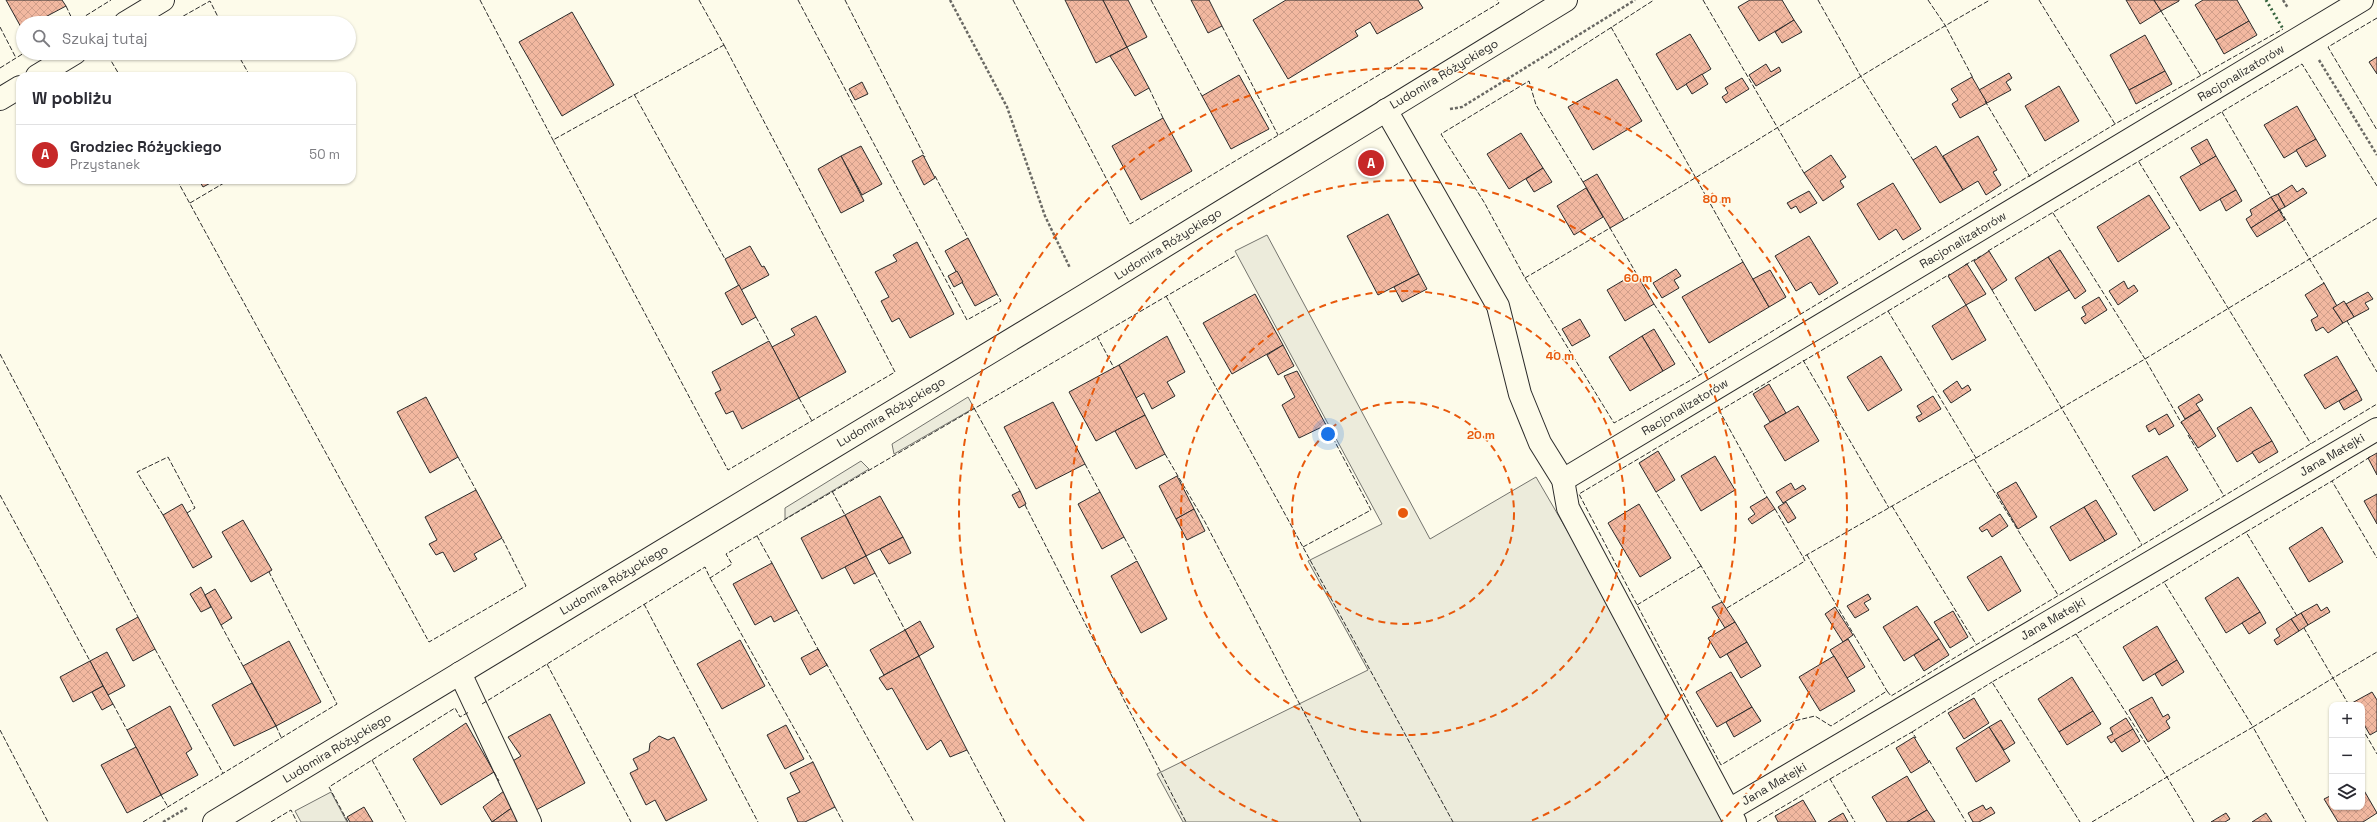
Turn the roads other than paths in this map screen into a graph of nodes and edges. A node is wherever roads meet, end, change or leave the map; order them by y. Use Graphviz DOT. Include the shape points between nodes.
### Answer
graph roads {
  1 [pos="163,0"];
  2 [pos="1566,0"];
  3 [pos="2362,0"];
  4 [pos="137,16"];
  5 [pos="63,60"];
  6 [pos="44,72"];
  7 [pos="16,89"];
  8 [pos="0,99"];
  9 [pos="1386,110"];
  10 [pos="2377,428"];
  11 [pos="1564,480"];
  12 [pos="460,674"];
  13 [pos="1732,816"];
  14 [pos="214,822"];
  15 [pos="530,822"];
  1 -- 4 [label="street"];
  2 -- 9 [label="street, Ludomira Różyckiego"];
  3 -- 11 [label="street, Racjonalizatorów"];
  5 -- 6 [label="street"];
  7 -- 8 [label="street"];
  9 -- 11 [label="street" via="1498,306 1520,394 1540,443"];
  9 -- 12 [label="street, Ludomira Różyckiego"];
  10 -- 13 [label="street, Jana Matejki"];
  11 -- 13 [label="street" via="1568,508"];
  12 -- 14 [label="street, Ludomira Różyckiego"];
  12 -- 15 [label="street"];
}
